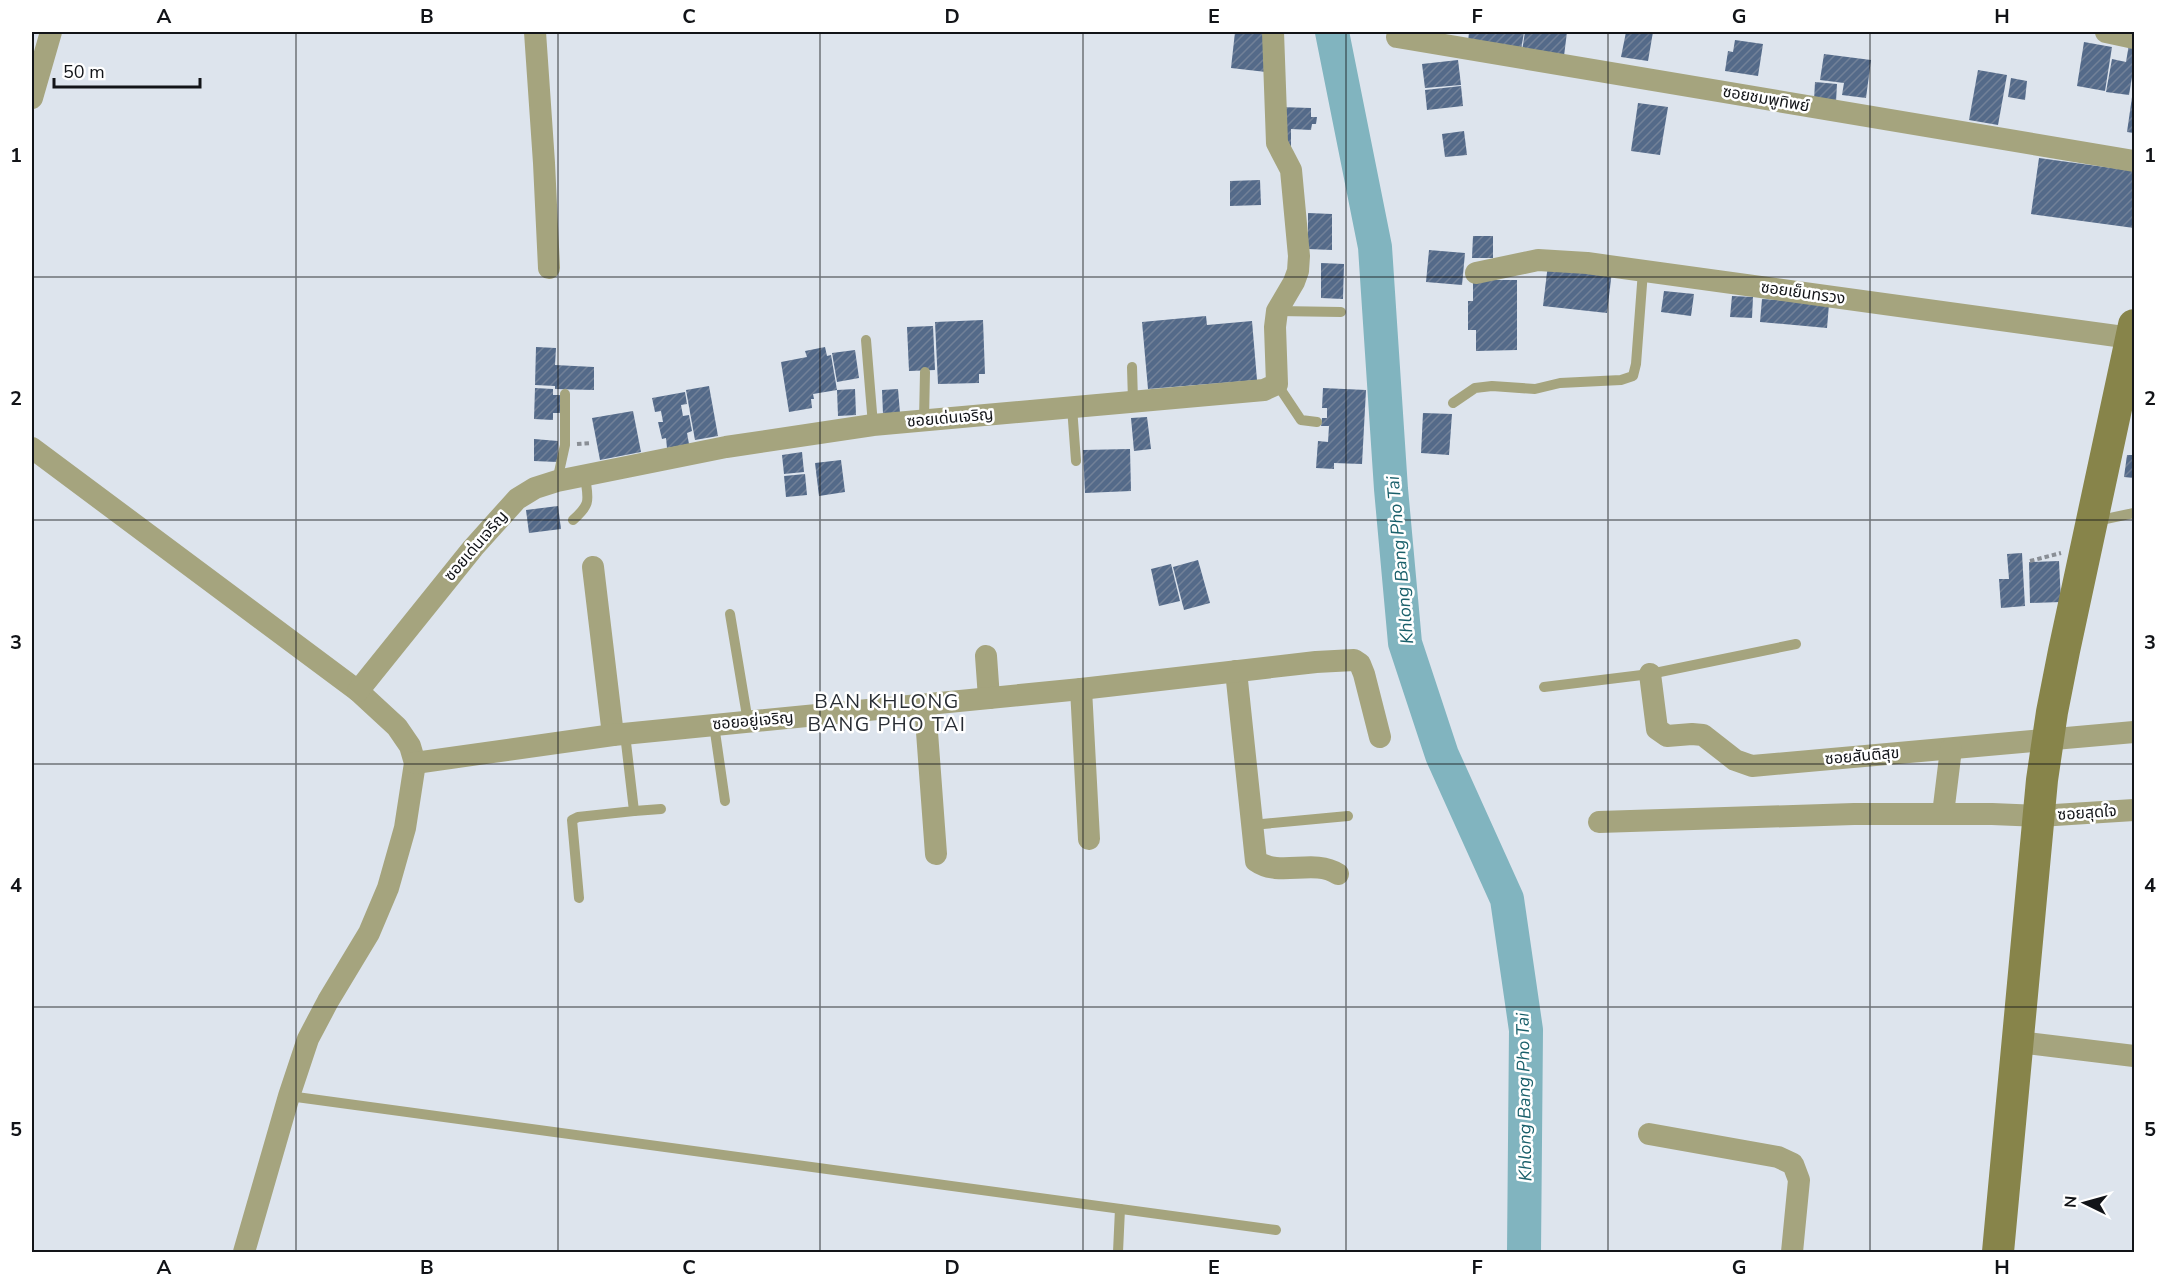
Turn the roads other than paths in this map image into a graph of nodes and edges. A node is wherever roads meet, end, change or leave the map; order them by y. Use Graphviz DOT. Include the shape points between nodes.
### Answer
graph roads {
  1 [pos="51,32"];
  2 [pos="535,32"];
  3 [pos="1273,32"];
  4 [pos="2106,32"];
  5 [pos="1397,37"];
  6 [pos="2134,38"];
  7 [pos="32,98"];
  8 [pos="2134,161"];
  9 [pos="549,268"];
  10 [pos="1643,271"];
  11 [pos="1476,273"];
  12 [pos="1277,311"];
  13 [pos="1341,312"];
  14 [pos="2133,332"];
  15 [pos="866,340"];
  16 [pos="1132,367"];
  17 [pos="925,372"];
  18 [pos="1277,384"];
  19 [pos="565,394"];
  20 [pos="1133,401"];
  21 [pos="1453,403"];
  22 [pos="1072,407"];
  23 [pos="924,420"];
  24 [pos="1317,422"];
  25 [pos="873,425"];
  26 [pos="32,448"];
  27 [pos="1076,460"];
  28 [pos="585,476"];
  29 [pos="557,482"];
  30 [pos="2134,513"];
  31 [pos="573,520"];
  32 [pos="2093,521"];
  33 [pos="594,567"];
  34 [pos="730,614"];
  35 [pos="1796,644"];
  36 [pos="986,656"];
  37 [pos="1236,671"];
  38 [pos="1650,674"];
  39 [pos="1544,687"];
  40 [pos="1081,689"];
  41 [pos="357,691"];
  42 [pos="989,698"];
  43 [pos="925,705"];
  44 [pos="748,722"];
  45 [pos="714,725"];
  46 [pos="2134,732"];
  47 [pos="619,734"];
  48 [pos="1380,737"];
  49 [pos="2048,741"];
  50 [pos="1951,749"];
  51 [pos="415,763"];
  52 [pos="725,801"];
  53 [pos="661,809"];
  54 [pos="2134,810"];
  55 [pos="634,811"];
  56 [pos="1943,814"];
  57 [pos="1348,816"];
  58 [pos="2039,816"];
  59 [pos="1599,822"];
  60 [pos="1252,825"];
  61 [pos="1089,839"];
  62 [pos="936,854"];
  63 [pos="1338,874"];
  64 [pos="579,898"];
  65 [pos="2019,1042"];
  66 [pos="2134,1056"];
  67 [pos="289,1096"];
  68 [pos="1649,1134"];
  69 [pos="1120,1209"];
  70 [pos="1276,1230"];
  71 [pos="244,1252"];
  72 [pos="1119,1252"];
  73 [pos="1792,1252"];
  74 [pos="1998,1252"];
  1 -- 7 [label="street"];
  2 -- 9 [label="street"];
  3 -- 12 [label="street" via="1278,143 1291,170 1299,256 1294,282"];
  4 -- 6 [label="street"];
  5 -- 8 [label="street, ซอยชมพูทิพย์"];
  10 -- 11 [label="street, ซอยเย็นทรวง" via="1538,260"];
  10 -- 14 [label="street, ซอยเย็นทรวง"];
  10 -- 21 [label="lane" via="1633,376 1621,380 1560,382 1535,389 1475,388"];
  12 -- 13 [label="lane"];
  12 -- 18 [label="street"];
  14 -- 32 [label="street"];
  15 -- 25 [label="lane"];
  16 -- 20 [label="lane"];
  17 -- 23 [label="lane"];
  18 -- 20 [label="street, ซอยเด่นเจริญ" via="1264,390"];
  18 -- 24 [label="lane" via="1301,420"];
  19 -- 29 [label="lane" via="565,445"];
  20 -- 22 [label="street, ซอยเด่นเจริญ"];
  22 -- 23 [label="street, ซอยเด่นเจริญ"];
  22 -- 27 [label="lane"];
  23 -- 25 [label="street, ซอยเด่นเจริญ"];
  25 -- 28 [label="street, ซอยเด่นเจริญ" via="726,447"];
  26 -- 41 [label="street"];
  28 -- 29 [label="street, ซอยเด่นเจริญ"];
  28 -- 31 [label="lane" via="588,501 585,510"];
  29 -- 41 [label="street, ซอยเด่นเจริญ" via="535,488 517,500"];
  30 -- 32 [label="lane"];
  32 -- 49 [label="street"];
  33 -- 47 [label="street"];
  34 -- 44 [label="lane"];
  35 -- 38 [label="lane"];
  36 -- 42 [label="street"];
  37 -- 40 [label="street, ซอยอยู่เจริญ"];
  37 -- 48 [label="street, ซอยอยู่เจริญ" via="1354,660 1364,674"];
  37 -- 60 [label="street"];
  38 -- 39 [label="lane"];
  38 -- 50 [label="street, ซอยสันติสุข" via="1657,729 1667,736 1703,735 1735,760 1752,766"];
  40 -- 42 [label="street, ซอยอยู่เจริญ"];
  40 -- 61 [label="street"];
  41 -- 51 [label="street" via="398,726"];
  42 -- 43 [label="street, ซอยอยู่เจริญ"];
  43 -- 44 [label="street, ซอยอยู่เจริญ"];
  43 -- 62 [label="street"];
  44 -- 45 [label="street, ซอยอยู่เจริญ"];
  45 -- 47 [label="street, ซอยอยู่เจริญ"];
  45 -- 52 [label="lane"];
  46 -- 49 [label="street, ซอยสันติสุข"];
  47 -- 51 [label="street, ซอยอยู่เจริญ"];
  47 -- 55 [label="lane"];
  49 -- 50 [label="street, ซอยสันติสุข"];
  49 -- 58 [label="street"];
  50 -- 56 [label="street"];
  51 -- 67 [label="street" via="405,828 388,888 369,933 308,1039"];
  53 -- 55 [label="lane"];
  54 -- 58 [label="street, ซอยสุดใจ"];
  55 -- 64 [label="lane" via="572,819"];
  56 -- 58 [label="street, ซอยสุดใจ"];
  56 -- 59 [label="street, ซอยสุดใจ"];
  57 -- 60 [label="lane"];
  58 -- 65 [label="street"];
  60 -- 63 [label="street" via="1256,861 1264,867 1319,867"];
  65 -- 66 [label="street"];
  65 -- 74 [label="street"];
  67 -- 69 [label="lane"];
  67 -- 71 [label="street"];
  68 -- 73 [label="street" via="1778,1157 1793,1164 1799,1180"];
  69 -- 70 [label="lane"];
  69 -- 72 [label="lane"];
}
